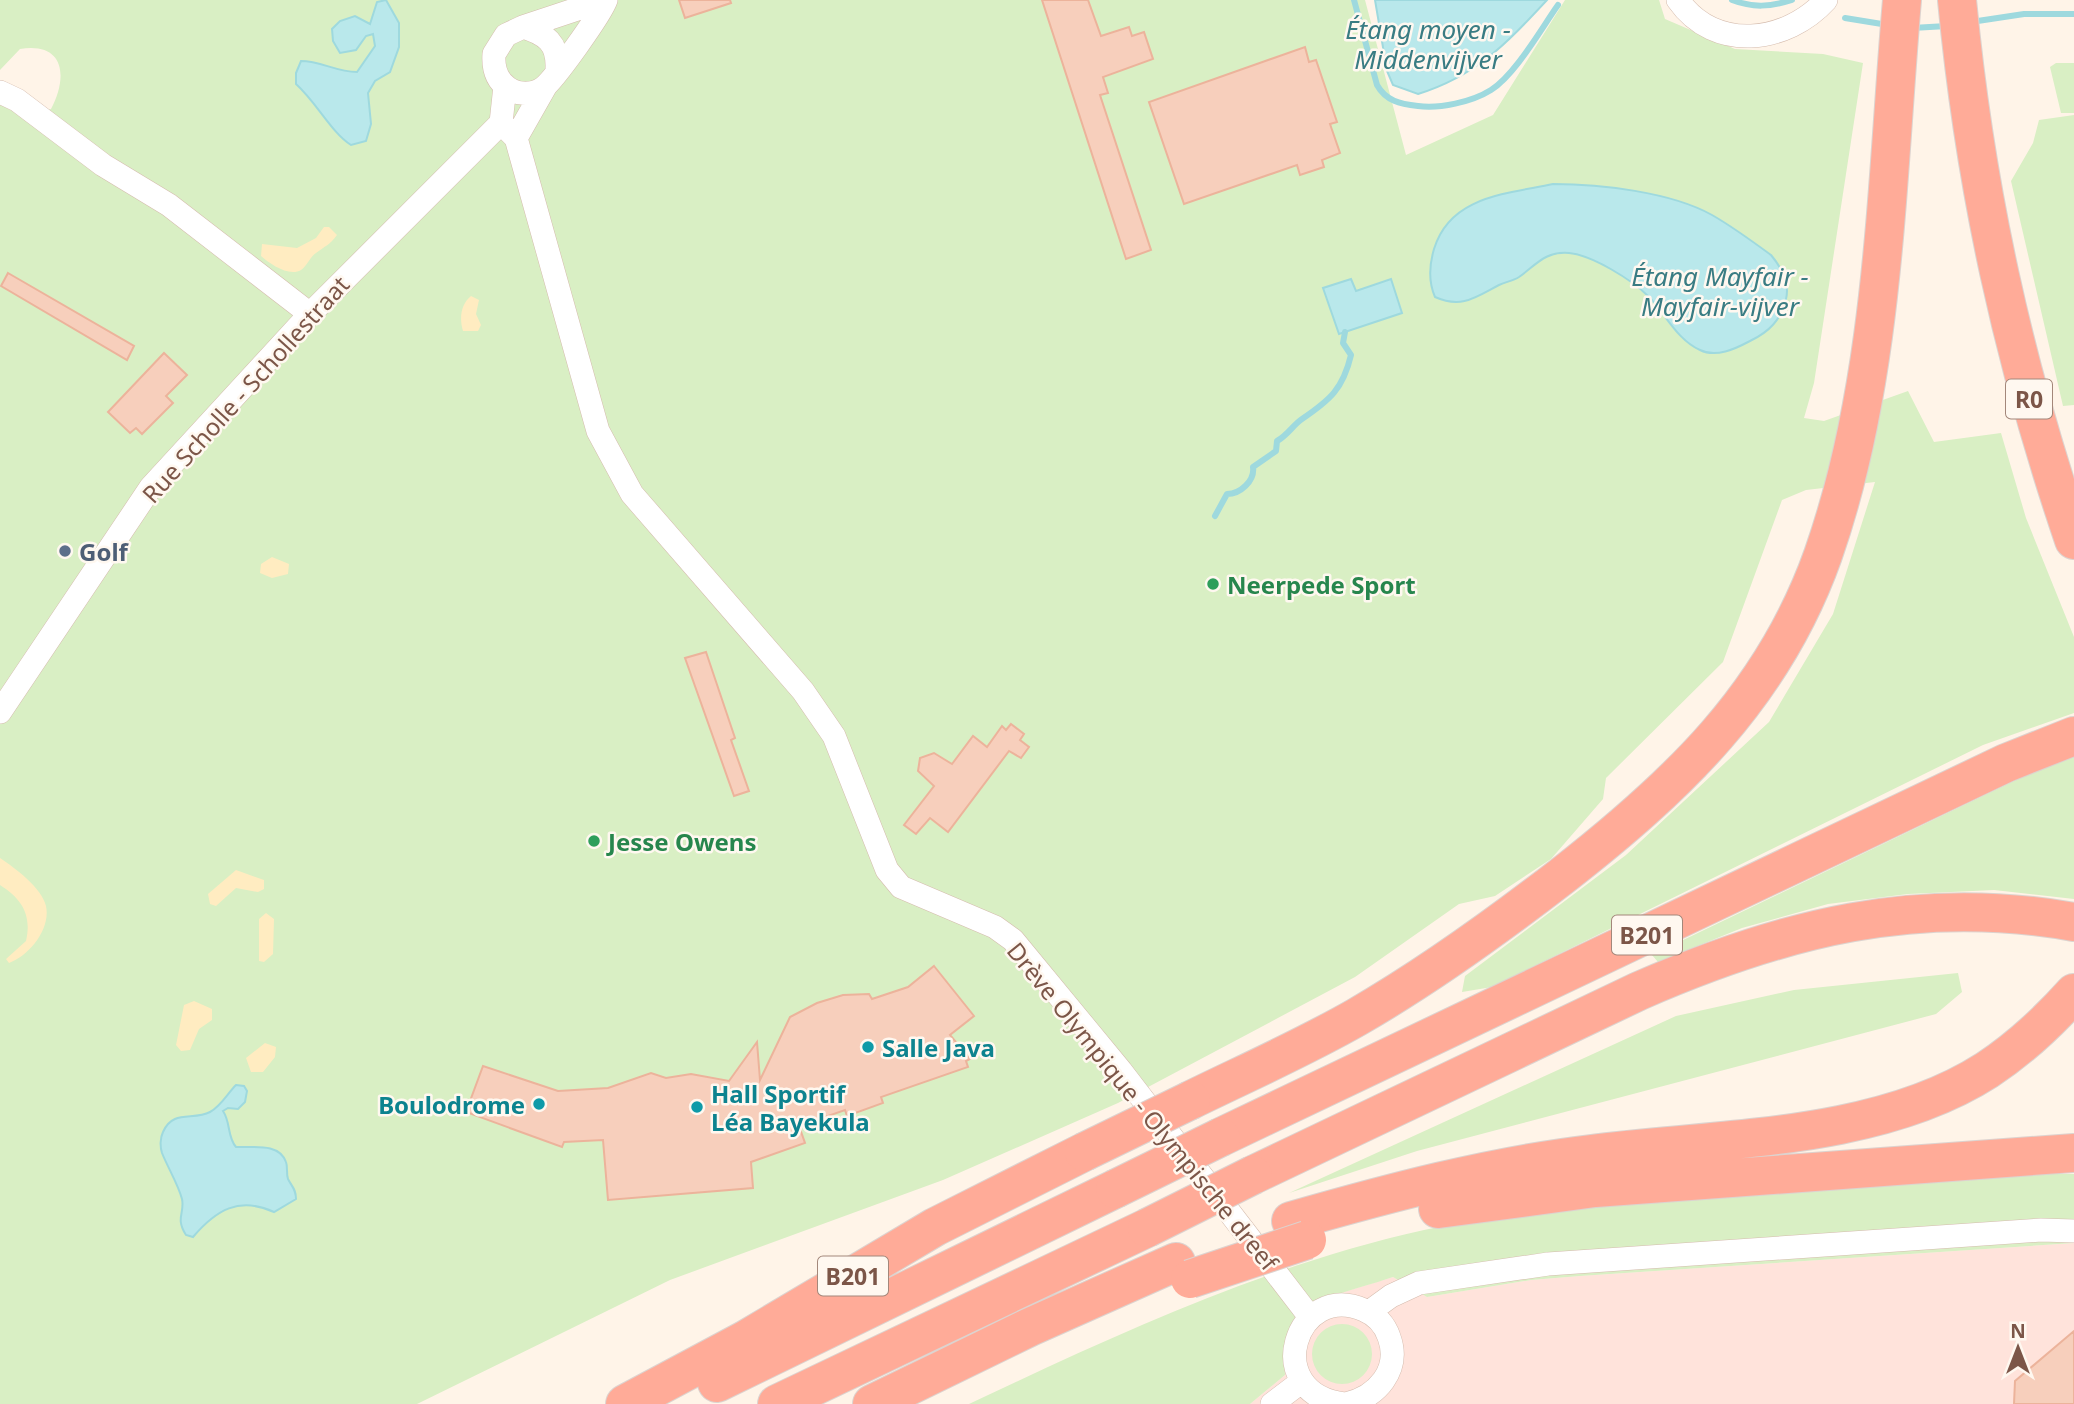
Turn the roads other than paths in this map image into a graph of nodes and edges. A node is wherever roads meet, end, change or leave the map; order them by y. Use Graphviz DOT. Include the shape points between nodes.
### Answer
graph roads {
  1 [pos="590,0"];
  2 [pos="606,0"];
  3 [pos="1678,0"];
  4 [pos="1826,0"];
  5 [pos="1902,0"];
  6 [pos="1957,0"];
  7 [pos="523,27"];
  8 [pos="551,77"];
  9 [pos="505,86"];
  10 [pos="0,92"];
  11 [pos="509,130"];
  12 [pos="310,314"];
  13 [pos="2074,540"];
  14 [pos="0,712"];
  15 [pos="2074,736"];
  16 [pos="2074,922"];
  17 [pos="2074,993"];
  18 [pos="2074,1153"];
  19 [pos="1299,1230"];
  20 [pos="2074,1231"];
  21 [pos="1183,1271"];
  22 [pos="1369,1312"];
  23 [pos="1310,1317"];
  24 [pos="1301,1382"];
  25 [pos="1382,1397"];
  26 [pos="625,1404"];
  27 [pos="675,1404"];
  28 [pos="777,1404"];
  29 [pos="872,1404"];
  30 [pos="912,1404"];
  31 [pos="1272,1404"];
  32 [pos="1345,1404"];
  1 -- 7 [label="street"];
  2 -- 8 [label="street" via="569,58"];
  3 -- 4 [label="street" via="1699,21 1743,37 1793,28"];
  5 -- 26 [label="highway, B201, bridge" via="1869,360 1851,457 1822,557 1789,632 1743,705 1694,764 1621,830 1517,911 1416,981 1290,1053 935,1227 745,1340"];
  6 -- 13 [label="highway, R0" via="1994,256 2023,376"];
  7 -- 8 [label="street" via="543,34 552,43 558,55"];
  7 -- 9 [label="street" via="506,35 494,54 498,77"];
  8 -- 9 [label="street" via="525,93"];
  8 -- 11 [label="street"];
  9 -- 11 [label="street"];
  10 -- 12 [label="street" via="169,205"];
  11 -- 12 [label="street, Rue Scholle - Schollestraat"];
  11 -- 23 [label="street, Drève Olympique - Olympische dreef" via="598,430 632,494 803,691 834,736 887,870 901,887 995,927 1013,940 1121,1071"];
  12 -- 14 [label="street, Rue Scholle - Schollestraat" via="151,487"];
  15 -- 27 [label="highway, B201, bridge" via="2006,763 1221,1137"];
  16 -- 28 [label="highway, B201, bridge" via="1972,909 1909,912 1840,923 1700,964"];
  17 -- 19 [label="highway" via="2037,1031 1985,1071 1928,1098 1870,1117 1779,1136 1537,1163 1353,1203"];
  18 -- 19 [label="highway" via="1595,1188"];
  19 -- 21 [label="highway"];
  20 -- 22 [label="street" via="1548,1264 1419,1283"];
  21 -- 29 [label="highway" via="1030,1326"];
  21 -- 30 [label="highway"];
  22 -- 23 [label="street" via="1342,1305"];
  22 -- 25 [label="street" via="1385,1328 1392,1349"];
  23 -- 24 [label="street" via="1294,1348 1294,1366"];
  24 -- 31 [label="street"];
  24 -- 32 [label="street" via="1328,1402"];
  25 -- 32 [label="street"];
}
